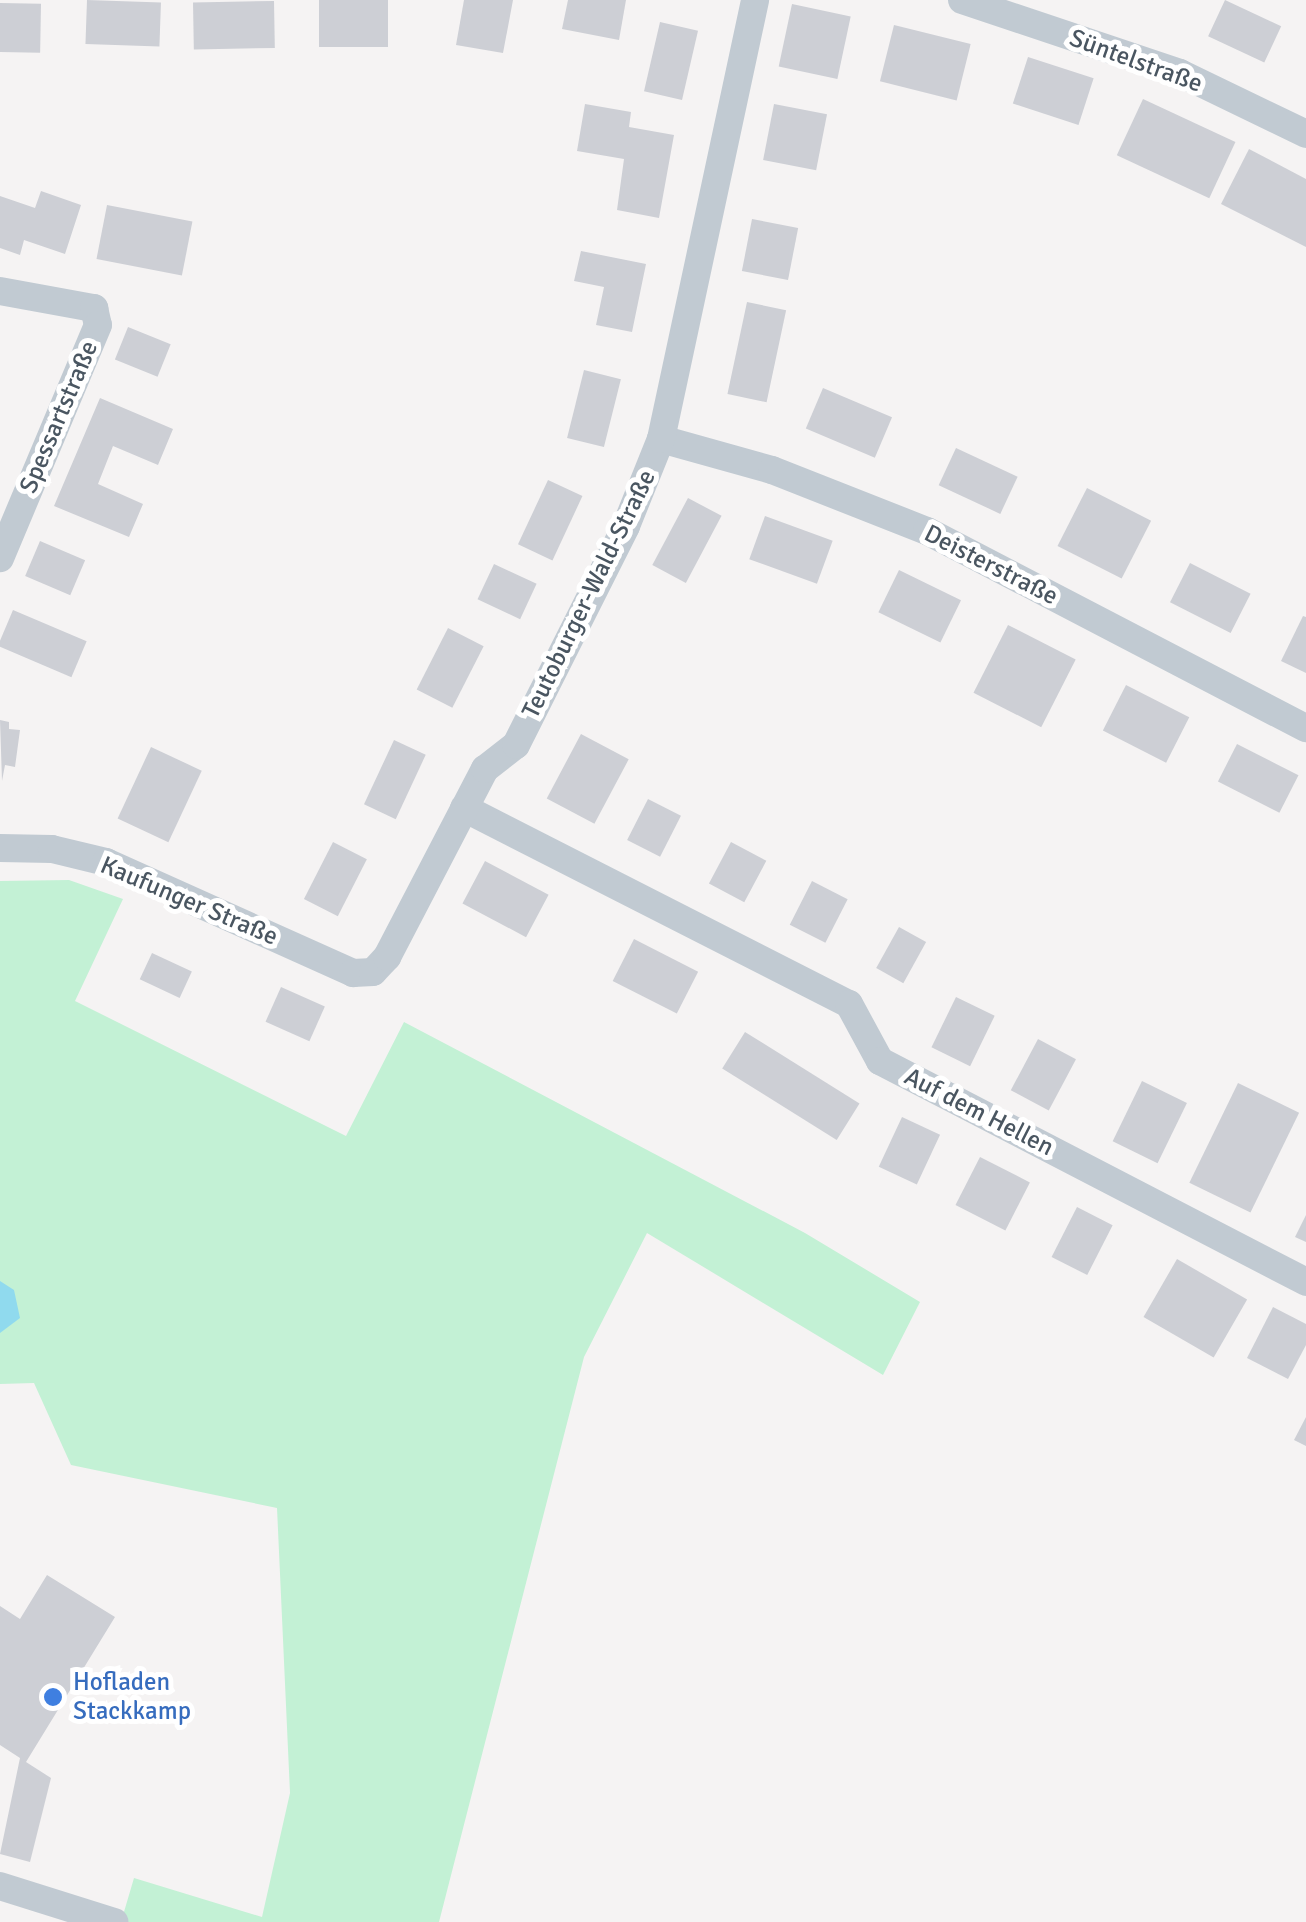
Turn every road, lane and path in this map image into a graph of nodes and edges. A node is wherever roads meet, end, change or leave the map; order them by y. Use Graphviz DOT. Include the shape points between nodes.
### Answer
graph roads {
  1 [pos="756,0"];
  2 [pos="962,0"];
  3 [pos="1306,134"];
  4 [pos="0,291"];
  5 [pos="661,439"];
  6 [pos="0,558"];
  7 [pos="1306,728"];
  8 [pos="464,808"];
  9 [pos="0,848"];
  10 [pos="373,972"];
  11 [pos="1306,1282"];
  12 [pos="0,1886"];
  13 [pos="114,1922"];
  1 -- 5 [label="street, Teutoburger-Wald-Straße"];
  2 -- 3 [label="street, Süntelstraße" via="1180,73"];
  4 -- 6 [label="street, Spessartstraße" via="94,308 98,326"];
  5 -- 7 [label="street, Deisterstraße" via="772,470 927,531"];
  5 -- 8 [label="street, Teutoburger-Wald-Straße" via="626,526 516,746 485,769"];
  8 -- 10 [label="street, Teutoburger-Wald-Straße" via="387,958"];
  8 -- 11 [label="street, Auf dem Hellen" via="849,1004 880,1061"];
  9 -- 10 [label="street, Kaufunger Straße" via="52,849 106,862 353,973"];
  12 -- 13 [label="street"];
}
